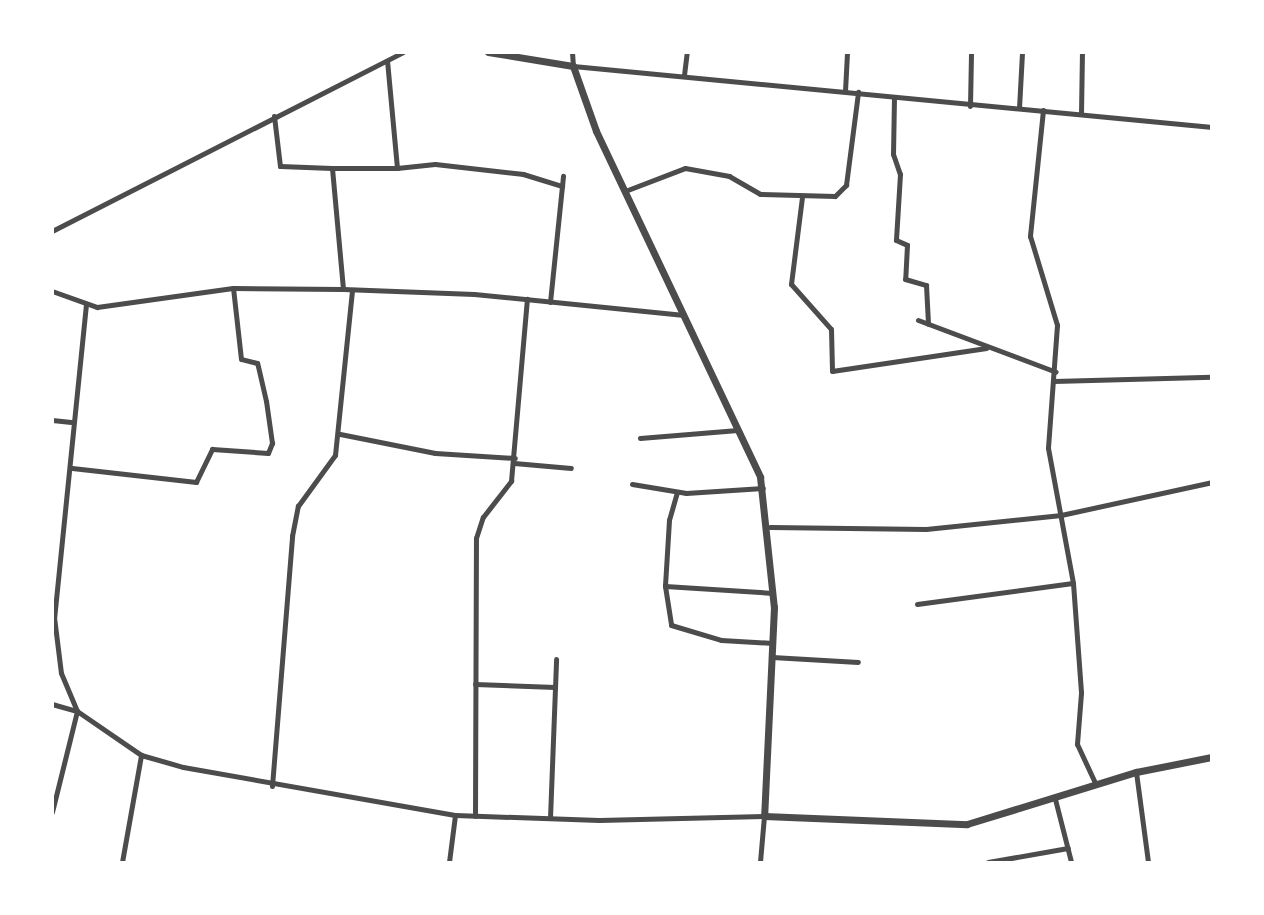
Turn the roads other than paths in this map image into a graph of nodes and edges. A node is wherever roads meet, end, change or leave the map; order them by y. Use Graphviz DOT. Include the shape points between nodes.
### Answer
graph roads {
  1 [pos="403,52"];
  2 [pos="488,52"];
  3 [pos="572,52"];
  4 [pos="687,52"];
  5 [pos="847,52"];
  6 [pos="971,52"];
  7 [pos="1023,52"];
  8 [pos="1082,52"];
  9 [pos="387,61"];
  10 [pos="573,66"];
  11 [pos="684,75"];
  12 [pos="845,91"];
  13 [pos="858,93"];
  14 [pos="894,97"];
  15 [pos="970,106"];
  16 [pos="1020,108"];
  17 [pos="1043,110"];
  18 [pos="1081,114"];
  19 [pos="274,116"];
  20 [pos="1212,127"];
  21 [pos="332,168"];
  22 [pos="397,168"];
  23 [pos="563,176"];
  24 [pos="562,186"];
  25 [pos="625,191"];
  26 [pos="803,197"];
  27 [pos="52,231"];
  28 [pos="233,288"];
  29 [pos="343,289"];
  30 [pos="352,290"];
  31 [pos="52,291"];
  32 [pos="527,299"];
  33 [pos="550,302"];
  34 [pos="86,304"];
  35 [pos="684,315"];
  36 [pos="918,320"];
  37 [pos="928,324"];
  38 [pos="986,348"];
  39 [pos="1056,372"];
  40 [pos="1212,377"];
  41 [pos="1054,381"];
  42 [pos="52,420"];
  43 [pos="71,422"];
  44 [pos="740,430"];
  45 [pos="340,434"];
  46 [pos="640,438"];
  47 [pos="514,460"];
  48 [pos="72,468"];
  49 [pos="571,468"];
  50 [pos="1212,482"];
  51 [pos="632,484"];
  52 [pos="762,488"];
  53 [pos="677,492"];
  54 [pos="1061,515"];
  55 [pos="770,527"];
  56 [pos="1073,583"];
  57 [pos="664,586"];
  58 [pos="774,593"];
  59 [pos="917,604"];
  60 [pos="773,643"];
  61 [pos="772,657"];
  62 [pos="556,659"];
  63 [pos="858,662"];
  64 [pos="52,668"];
  65 [pos="61,673"];
  66 [pos="475,684"];
  67 [pos="555,687"];
  68 [pos="52,704"];
  69 [pos="77,711"];
  70 [pos="141,755"];
  71 [pos="1212,757"];
  72 [pos="1136,772"];
  73 [pos="1096,785"];
  74 [pos="272,786"];
  75 [pos="1055,799"];
  76 [pos="52,812"];
  77 [pos="455,814"];
  78 [pos="475,816"];
  79 [pos="764,816"];
  80 [pos="550,818"];
  81 [pos="1068,848"];
  82 [pos="122,863"];
  83 [pos="449,863"];
  84 [pos="760,863"];
  85 [pos="988,863"];
  86 [pos="1071,863"];
  87 [pos="1149,863"];
  1 -- 9 [label="street"];
  2 -- 10 [label="street"];
  3 -- 10 [label="street"];
  4 -- 11 [label="street"];
  5 -- 12 [label="street"];
  6 -- 15 [label="street"];
  7 -- 16 [label="street"];
  8 -- 18 [label="street"];
  9 -- 19 [label="street"];
  9 -- 22 [label="street"];
  10 -- 11 [label="street"];
  10 -- 25 [label="street"];
  11 -- 12 [label="street"];
  12 -- 13 [label="street"];
  13 -- 14 [label="street"];
  13 -- 26 [label="street" via="845,188 832,197"];
  14 -- 15 [label="street"];
  14 -- 37 [label="street" via="893,154 900,174 896,240 907,245 905,279 926,285"];
  15 -- 16 [label="street"];
  16 -- 17 [label="street"];
  17 -- 18 [label="street"];
  17 -- 39 [label="street" via="1030,236 1054,313"];
  18 -- 20 [label="street"];
  19 -- 21 [label="street" via="280,166"];
  19 -- 27 [label="street"];
  21 -- 22 [label="street"];
  21 -- 29 [label="street"];
  22 -- 24 [label="street" via="435,164 523,174"];
  23 -- 24 [label="street"];
  24 -- 33 [label="street"];
  25 -- 26 [label="street" via="681,167 729,176 760,194"];
  25 -- 35 [label="street"];
  26 -- 38 [label="street" via="791,284 831,329 832,371"];
  28 -- 29 [label="street"];
  28 -- 34 [label="street"];
  28 -- 48 [label="street" via="241,359 257,363 266,401 272,443 268,453 212,449 197,482"];
  29 -- 30 [label="street"];
  30 -- 32 [label="street"];
  30 -- 45 [label="street"];
  31 -- 34 [label="street"];
  32 -- 33 [label="street"];
  32 -- 47 [label="street"];
  33 -- 35 [label="street"];
  34 -- 43 [label="street"];
  35 -- 44 [label="street"];
  36 -- 37 [label="street"];
  37 -- 38 [label="street"];
  38 -- 39 [label="street"];
  39 -- 41 [label="street"];
  40 -- 41 [label="street"];
  41 -- 54 [label="street" via="1048,448"];
  42 -- 43 [label="street"];
  43 -- 48 [label="street"];
  44 -- 46 [label="street"];
  44 -- 52 [label="street"];
  45 -- 47 [label="street" via="435,453"];
  45 -- 74 [label="street" via="331,464 295,515"];
  47 -- 49 [label="street"];
  47 -- 66 [label="street" via="504,493 477,526"];
  48 -- 65 [label="street" via="54,617"];
  50 -- 54 [label="street"];
  51 -- 53 [label="street"];
  52 -- 53 [label="street"];
  52 -- 55 [label="street"];
  53 -- 57 [label="street" via="669,520"];
  54 -- 55 [label="street" via="894,532"];
  54 -- 56 [label="street"];
  55 -- 58 [label="street"];
  56 -- 59 [label="street"];
  56 -- 73 [label="street" via="1081,694 1077,744"];
  57 -- 58 [label="street"];
  57 -- 60 [label="street" via="671,625 721,640"];
  58 -- 60 [label="street"];
  60 -- 61 [label="street"];
  61 -- 63 [label="street"];
  61 -- 79 [label="street"];
  62 -- 67 [label="street"];
  64 -- 65 [label="street"];
  65 -- 69 [label="street"];
  66 -- 67 [label="street"];
  66 -- 78 [label="street"];
  67 -- 80 [label="street"];
  68 -- 69 [label="street"];
  69 -- 70 [label="street"];
  69 -- 76 [label="street"];
  70 -- 74 [label="street"];
  70 -- 82 [label="street"];
  71 -- 72 [label="street"];
  72 -- 73 [label="street"];
  72 -- 87 [label="street"];
  73 -- 75 [label="street"];
  74 -- 77 [label="street"];
  75 -- 79 [label="street" via="967,824 931,827"];
  75 -- 81 [label="street"];
  77 -- 78 [label="street"];
  77 -- 83 [label="street"];
  78 -- 80 [label="street"];
  79 -- 80 [label="street"];
  79 -- 84 [label="street"];
  81 -- 85 [label="street"];
  81 -- 86 [label="street"];
}
